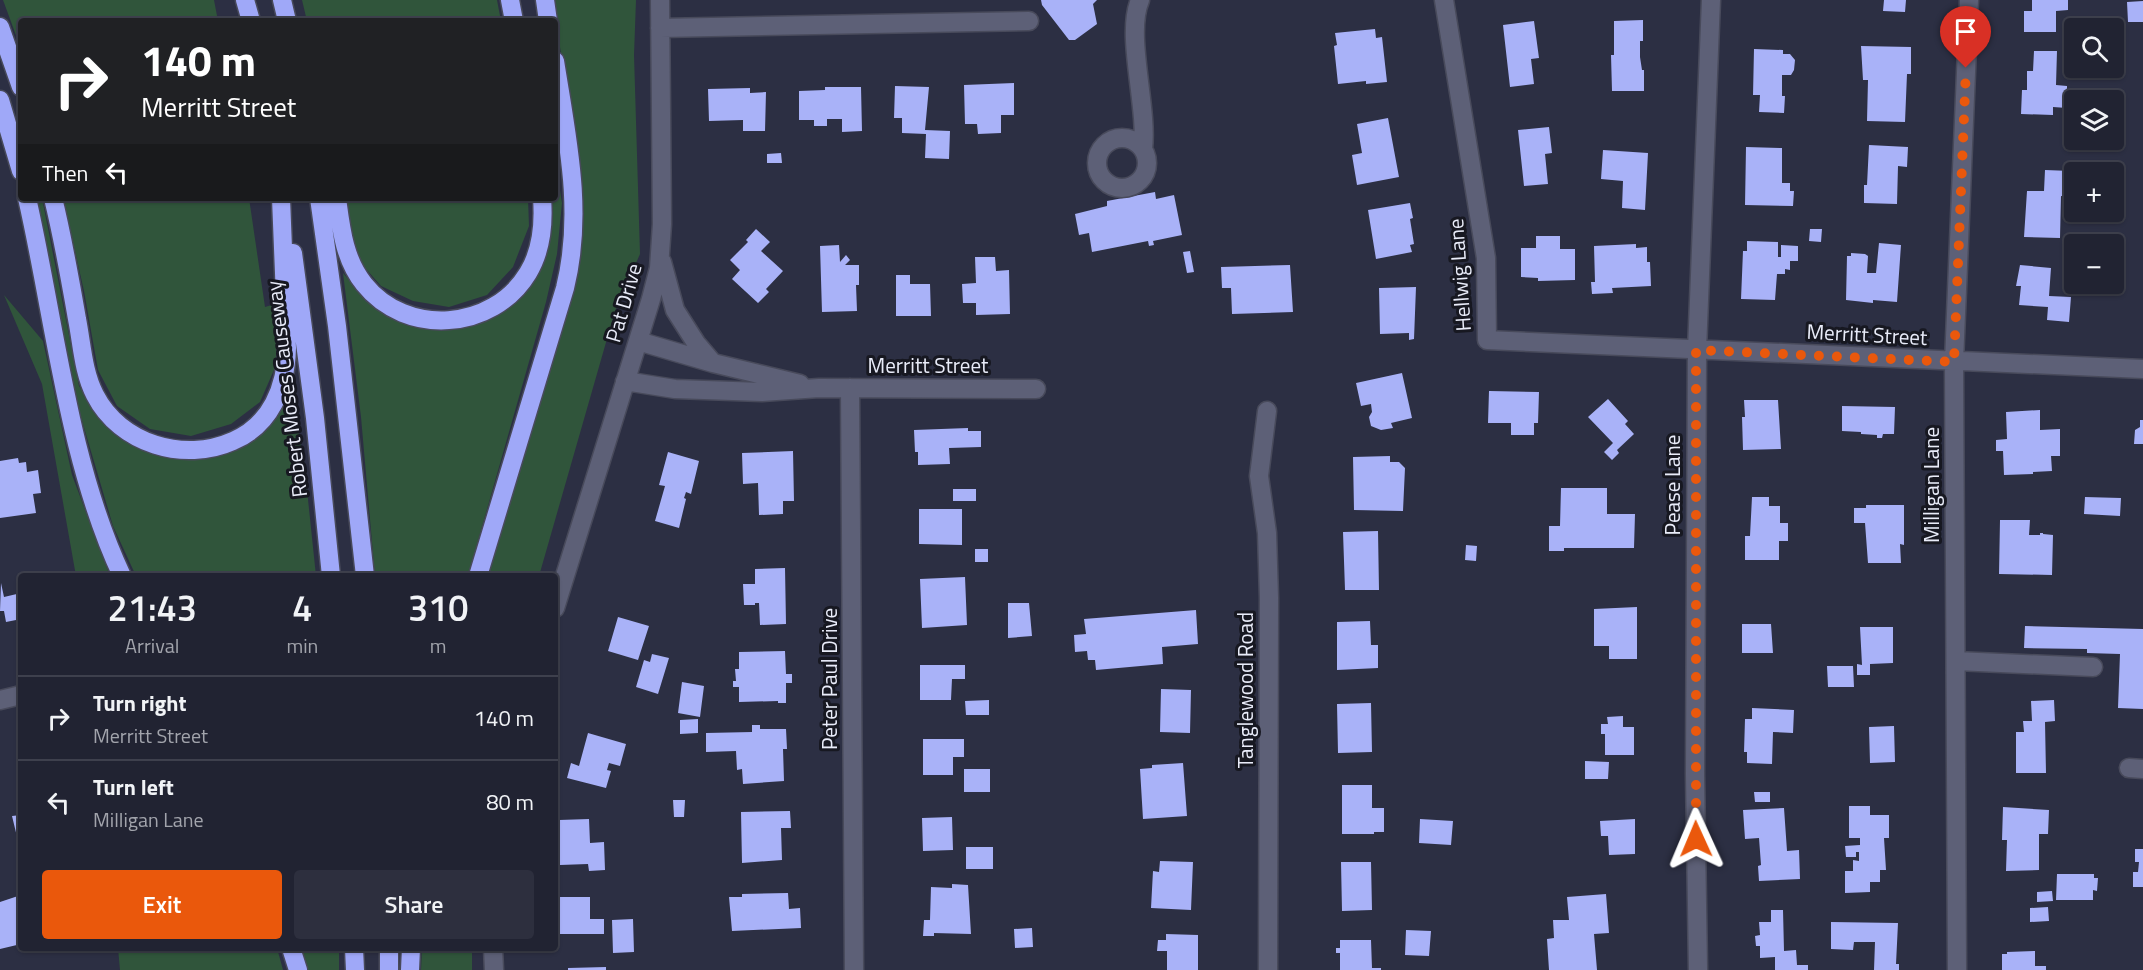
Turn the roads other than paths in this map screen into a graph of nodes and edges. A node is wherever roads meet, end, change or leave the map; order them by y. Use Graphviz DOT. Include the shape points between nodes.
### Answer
graph roads {
  1 [pos="245,0"];
  2 [pos="282,0"];
  3 [pos="510,0"];
  4 [pos="545,0"];
  5 [pos="660,0"];
  6 [pos="1140,0"];
  7 [pos="1444,0"];
  8 [pos="1711,0"];
  9 [pos="1969,0"];
  10 [pos="250,18"];
  11 [pos="286,18"];
  12 [pos="513,18"];
  13 [pos="548,18"];
  14 [pos="1029,21"];
  15 [pos="0,27"];
  16 [pos="660,28"];
  17 [pos="18,78"];
  18 [pos="558,81"];
  19 [pos="0,100"];
  20 [pos="1143,149"];
  21 [pos="18,161"];
  22 [pos="28,201"];
  23 [pos="54,201"];
  24 [pos="283,201"];
  25 [pos="283,201"];
  26 [pos="320,201"];
  27 [pos="337,201"];
  28 [pos="542,201"];
  29 [pos="660,254"];
  30 [pos="638,341"];
  31 [pos="1696,350"];
  32 [pos="1954,362"];
  33 [pos="713,363"];
  34 [pos="2143,369"];
  35 [pos="625,381"];
  36 [pos="819,388"];
  37 [pos="850,388"];
  38 [pos="1036,389"];
  39 [pos="1267,411"];
  40 [pos="121,573"];
  41 [pos="331,573"];
  42 [pos="365,573"];
  43 [pos="479,573"];
  44 [pos="558,598"];
  45 [pos="1956,661"];
  46 [pos="2093,667"];
  47 [pos="18,696"];
  48 [pos="0,700"];
  49 [pos="292,951"];
  50 [pos="354,951"];
  51 [pos="389,951"];
  52 [pos="411,951"];
  53 [pos="494,951"];
  54 [pos="298,970"];
  55 [pos="355,970"];
  56 [pos="389,970"];
  57 [pos="410,970"];
  58 [pos="494,970"];
  59 [pos="854,970"];
  60 [pos="1268,970"];
  61 [pos="1698,970"];
  62 [pos="1956,970"];
  1 -- 10 [label="highway"];
  2 -- 11 [label="highway"];
  3 -- 12 [label="highway"];
  4 -- 13 [label="highway"];
  5 -- 16 [label="street, Pat Drive"];
  6 -- 20 [label="street" via="1135,31 1144,117"];
  7 -- 31 [label="street, Hellwig Lane" via="1486,258 1487,339"];
  8 -- 31 [label="street, Pease Lane"];
  9 -- 32 [label="street, Milligan Lane"];
  14 -- 16 [label="street"];
  15 -- 17 [label="highway"];
  16 -- 29 [label="street, Pat Drive"];
  18 -- 43 [label="highway" via="573,182 574,249"];
  19 -- 21 [label="highway"];
  22 -- 40 [label="highway" via="74,429 98,514"];
  23 -- 24 [label="highway" via="95,395 117,422 147,443 199,451 247,435 267,414 280,391 287,366"];
  25 -- 41 [label="highway, Robert Moses Causeway" via="312,396"];
  26 -- 42 [label="highway"];
  27 -- 28 [label="highway" via="345,249 364,284 394,309 423,320 440,321 485,312 519,286 539,249"];
  29 -- 30 [label="street, Pat Drive" via="656,284"];
  29 -- 33 [label="street" via="675,310"];
  30 -- 33 [label="street, Merritt Street"];
  30 -- 35 [label="street, Pat Drive"];
  31 -- 32 [label="street, Merritt Street"];
  31 -- 61 [label="street, Pease Lane"];
  32 -- 34 [label="street, Merritt Street"];
  32 -- 45 [label="street, Milligan Lane"];
  33 -- 36 [label="street, Merritt Street"];
  35 -- 36 [label="street, Merritt Street" via="688,390 762,392"];
  35 -- 44 [label="street, Pat Drive"];
  36 -- 37 [label="street, Merritt Street"];
  37 -- 38 [label="street, Merritt Street"];
  37 -- 59 [label="street, Peter Paul Drive"];
  39 -- 60 [label="street, Tanglewood Road" via="1259,476 1267,533 1269,598"];
  45 -- 46 [label="street"];
  45 -- 62 [label="street, Milligan Lane"];
  47 -- 48 [label="street"];
  49 -- 54 [label="highway"];
  50 -- 55 [label="highway"];
  51 -- 56 [label="highway"];
  52 -- 57 [label="highway"];
  53 -- 58 [label="street"];
}
